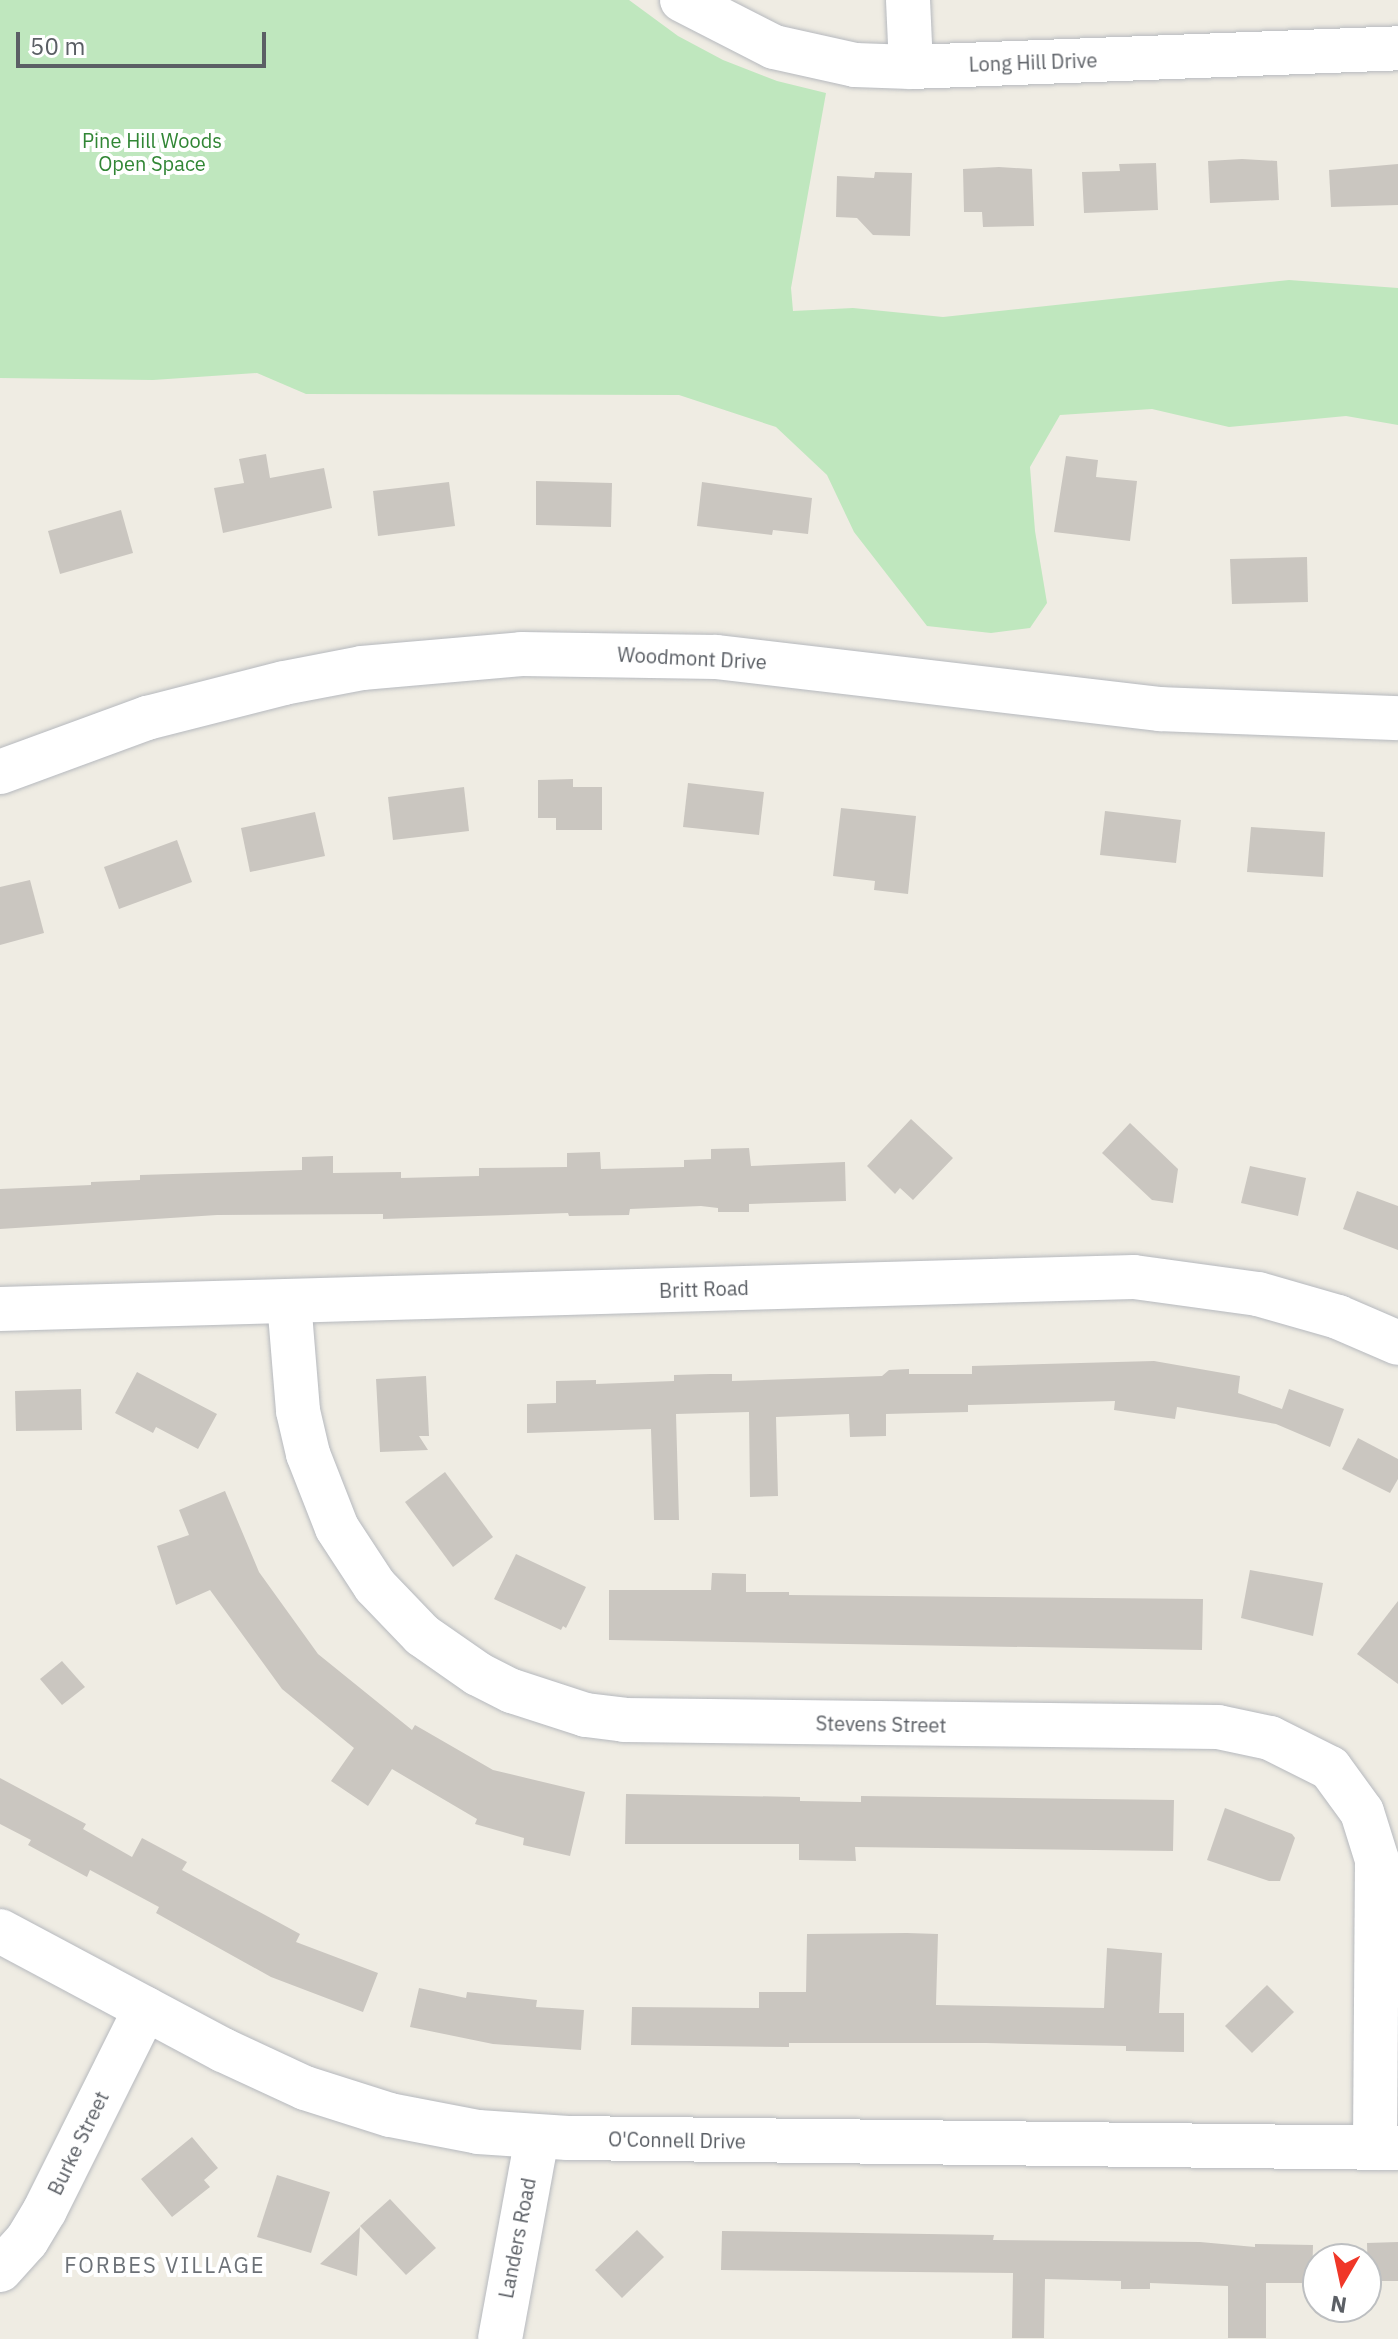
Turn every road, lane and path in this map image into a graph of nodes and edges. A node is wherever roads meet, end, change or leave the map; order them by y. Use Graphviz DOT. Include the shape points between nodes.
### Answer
graph roads {
  1 [pos="682,0"];
  2 [pos="908,0"];
  3 [pos="1398,48"];
  4 [pos="911,67"];
  5 [pos="1398,718"];
  6 [pos="0,772"];
  7 [pos="289,1301"];
  8 [pos="0,1309"];
  9 [pos="1398,1343"];
  10 [pos="0,1931"];
  11 [pos="145,2009"];
  12 [pos="537,2137"];
  13 [pos="1387,2148"];
  14 [pos="0,2270"];
  15 [pos="500,2339"];
  1 -- 4 [label="street, Long Hill Drive" via="774,47 855,65"];
  2 -- 4 [label="street"];
  3 -- 4 [label="street, Long Hill Drive"];
  5 -- 6 [label="street, Woodmont Drive" via="1160,709 716,657 521,654 378,666 284,683 147,718"];
  7 -- 8 [label="street, Britt Road"];
  7 -- 9 [label="street, Britt Road" via="1134,1277 1258,1294 1338,1317"];
  7 -- 13 [label="street, Stevens Street" via="298,1411 308,1454 337,1528 375,1586 422,1635 512,1691 561,1708 624,1720 1218,1727 1270,1738 1330,1768 1362,1812 1377,1860"];
  10 -- 11 [label="street, O'Connell Drive"];
  11 -- 12 [label="street, O'Connell Drive" via="263,2070 347,2102 434,2125"];
  11 -- 14 [label="street, Burke Street" via="45,2210"];
  12 -- 13 [label="street, O'Connell Drive"];
  12 -- 15 [label="street, Landers Road"];
}
